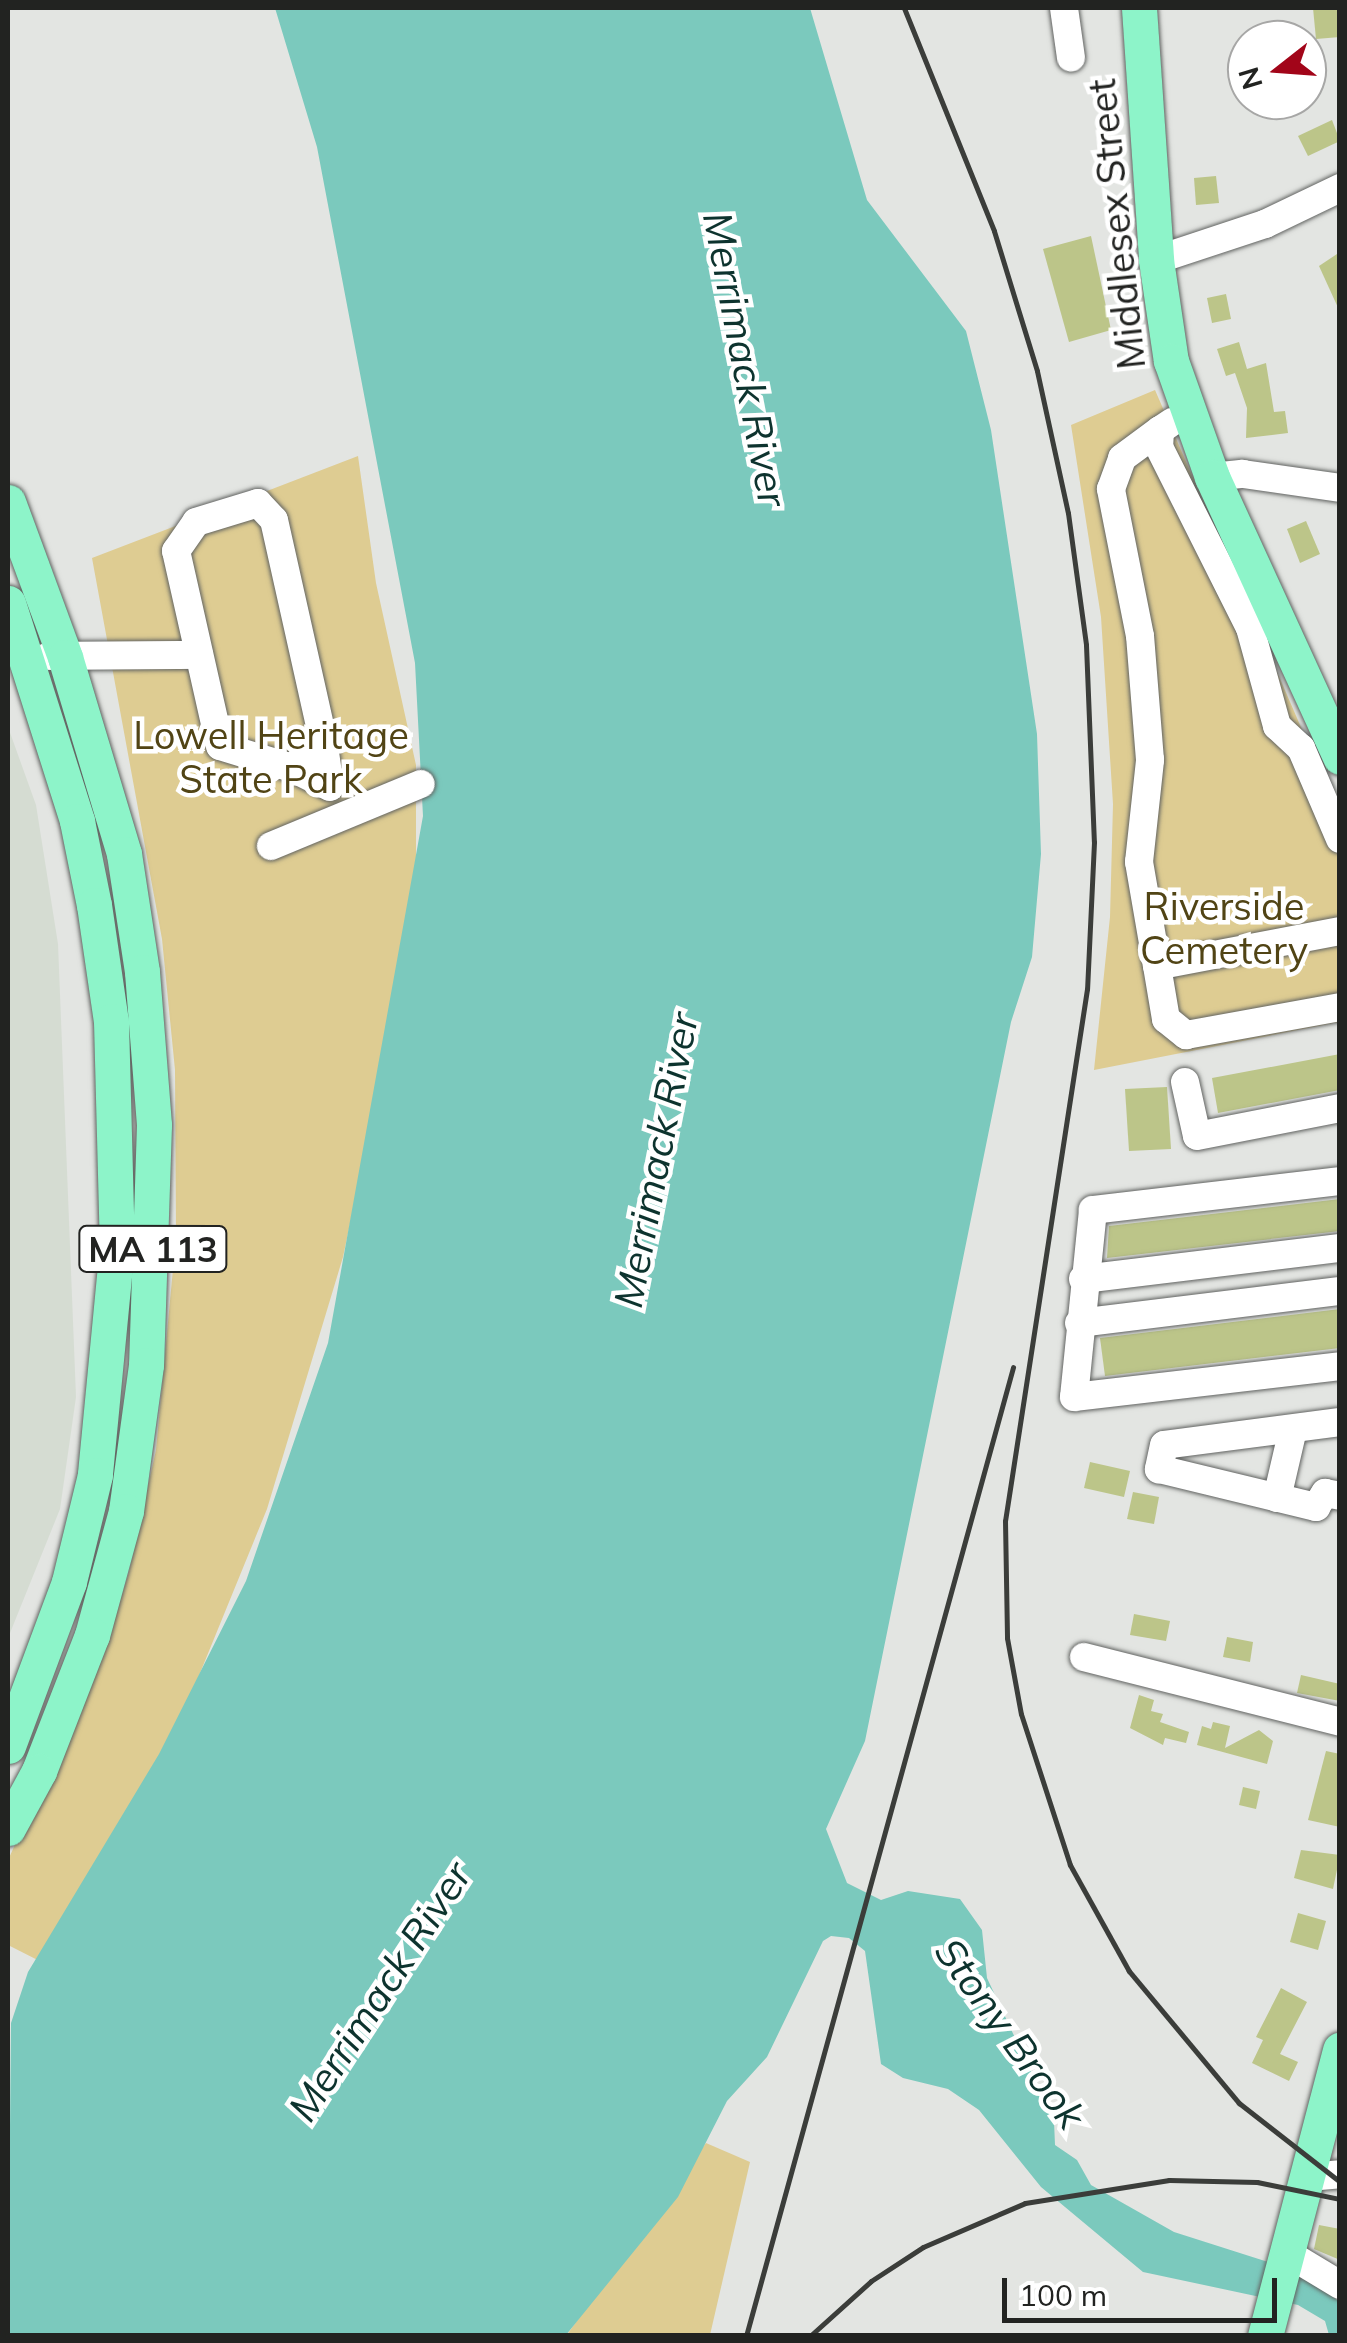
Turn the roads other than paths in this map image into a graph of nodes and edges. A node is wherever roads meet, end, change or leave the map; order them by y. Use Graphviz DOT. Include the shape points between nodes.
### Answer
graph roads {
  1 [pos="1064,8"];
  2 [pos="1139,8"];
  3 [pos="1072,58"];
  4 [pos="1340,188"];
  5 [pos="1156,260"];
  6 [pos="1173,421"];
  7 [pos="1212,477"];
  8 [pos="1340,488"];
  9 [pos="8,502"];
  10 [pos="8,604"];
  11 [pos="199,655"];
  12 [pos="16,656"];
  13 [pos="65,657"];
  14 [pos="323,739"];
  15 [pos="1340,757"];
  16 [pos="292,768"];
  17 [pos="421,784"];
  18 [pos="330,786"];
  19 [pos="341,816"];
  20 [pos="1340,840"];
  21 [pos="271,846"];
  22 [pos="1340,931"];
  23 [pos="1157,966"];
  24 [pos="1340,1007"];
  25 [pos="1185,1082"];
  26 [pos="1340,1108"];
  27 [pos="1340,1181"];
  28 [pos="1340,1248"];
  29 [pos="1083,1279"];
  30 [pos="1340,1291"];
  31 [pos="1079,1323"];
  32 [pos="1340,1366"];
  33 [pos="1340,1422"];
  34 [pos="1294,1428"];
  35 [pos="1340,1496"];
  36 [pos="1278,1498"];
  37 [pos="1084,1658"];
  38 [pos="1340,1722"];
  39 [pos="8,1746"];
  40 [pos="8,1828"];
  41 [pos="1340,2050"];
  42 [pos="1324,2176"];
  43 [pos="1287,2257"];
  44 [pos="1340,2286"];
  45 [pos="1268,2321"];
  1 -- 3 [label="street"];
  2 -- 5 [label="main road, Middlesex Street"];
  4 -- 5 [label="street" via="1265,224"];
  5 -- 6 [label="main road, Middlesex Street"];
  6 -- 7 [label="main road, Middlesex Street"];
  6 -- 20 [label="street" via="1158,447 1250,628 1277,726 1300,748"];
  6 -- 23 [label="street" via="1122,458 1110,489 1140,636 1150,760 1139,862"];
  7 -- 8 [label="street" via="1243,474"];
  7 -- 15 [label="main road, Middlesex Street"];
  9 -- 13 [label="main road, MA 113"];
  10 -- 12 [label="main road, MA 113"];
  11 -- 13 [label="street"];
  11 -- 14 [label="street" via="176,551 196,522 258,503 274,520"];
  11 -- 16 [label="street" via="220,746"];
  12 -- 13 [label="street"];
  12 -- 39 [label="main road, MA 113" via="77,821 94,905 111,1021 117,1245 95,1475 70,1582"];
  13 -- 40 [label="main road, MA 113" via="124,854 142,972 154,1125 152,1256 146,1365 126,1510 92,1635 39,1771"];
  14 -- 16 [label="street"];
  14 -- 18 [label="street"];
  16 -- 18 [label="street"];
  17 -- 19 [label="street"];
  18 -- 19 [label="street"];
  19 -- 21 [label="street"];
  22 -- 23 [label="street"];
  23 -- 24 [label="street" via="1166,1018 1186,1035"];
  25 -- 26 [label="street" via="1197,1136"];
  27 -- 29 [label="street" via="1093,1210"];
  28 -- 29 [label="street"];
  29 -- 31 [label="street"];
  30 -- 31 [label="street"];
  31 -- 32 [label="street" via="1074,1397"];
  33 -- 34 [label="street"];
  34 -- 36 [label="street"];
  34 -- 36 [label="street" via="1164,1445 1159,1470"];
  35 -- 36 [label="street" via="1325,1493 1316,1507"];
  37 -- 38 [label="street"];
  41 -- 42 [label="main road"];
  42 -- 43 [label="main road"];
  43 -- 44 [label="street"];
  43 -- 45 [label="main road"];
}
